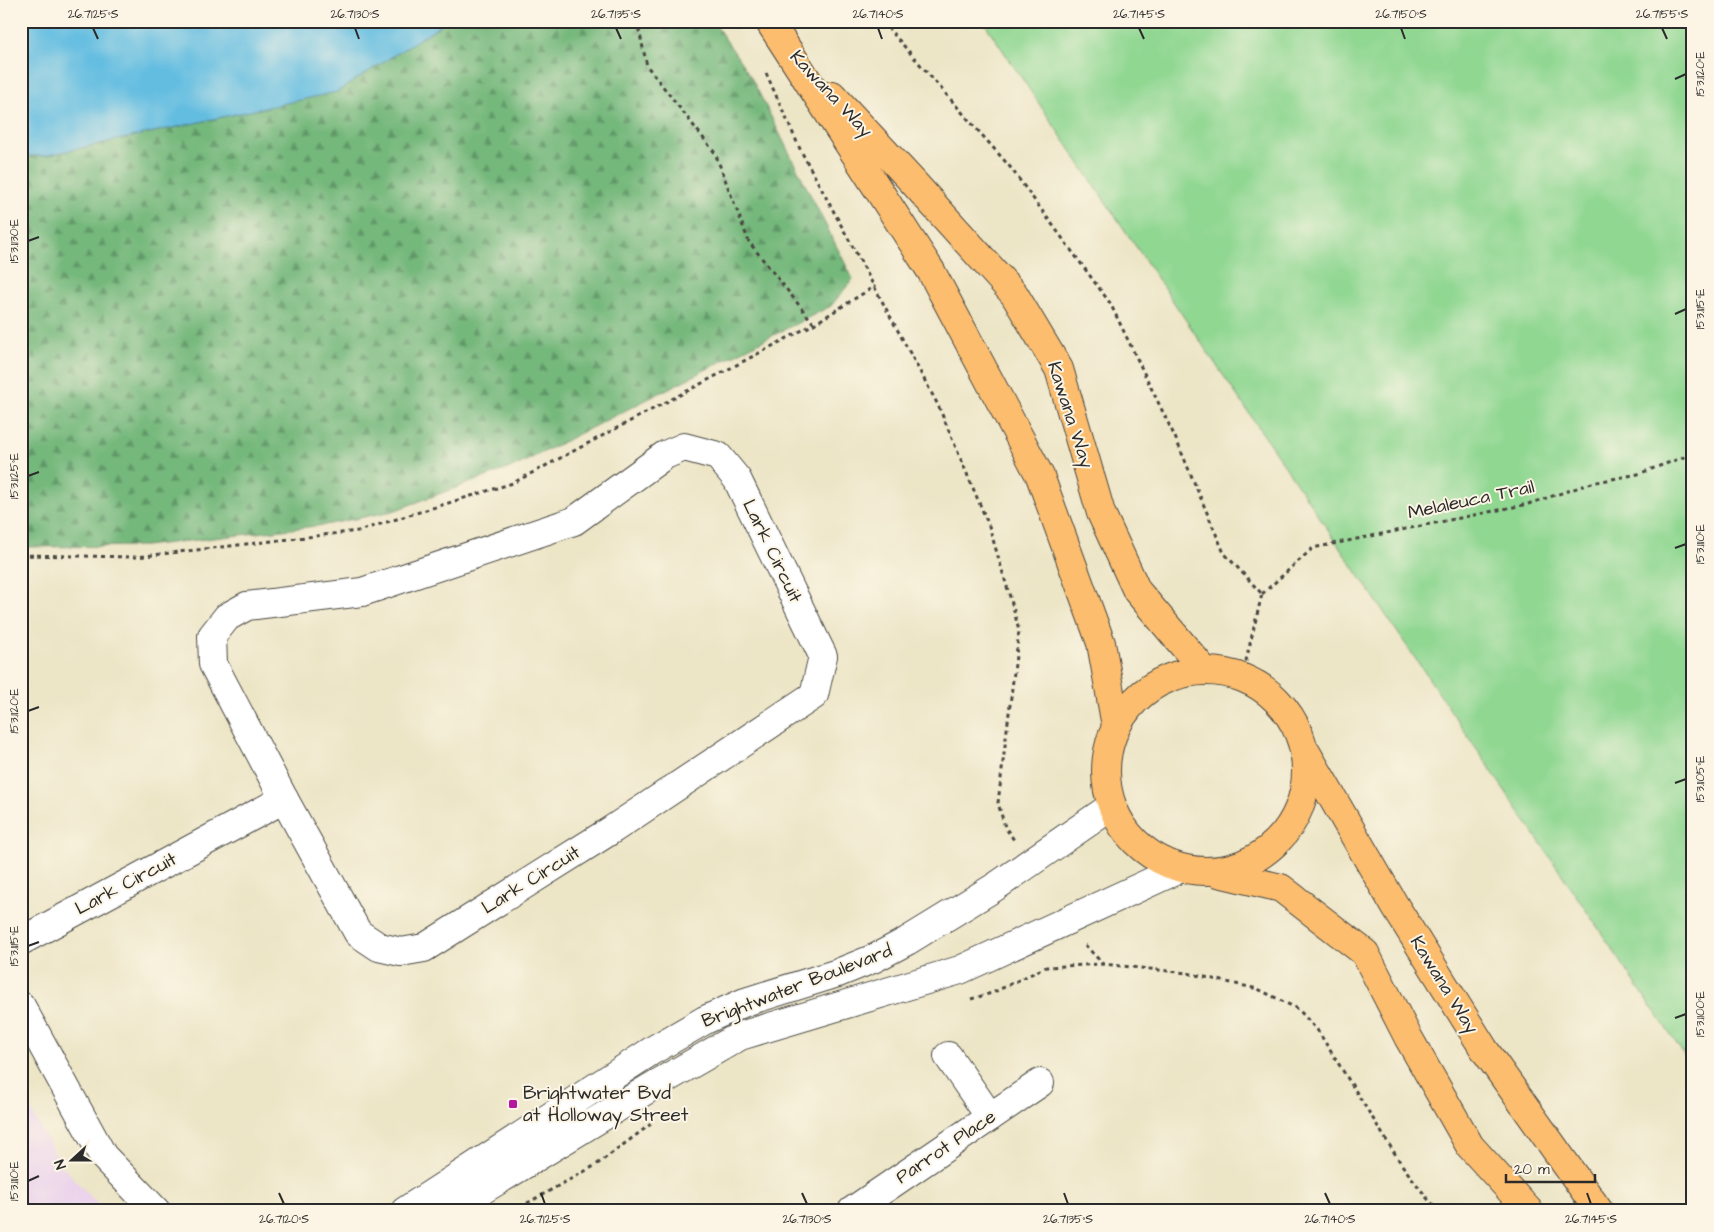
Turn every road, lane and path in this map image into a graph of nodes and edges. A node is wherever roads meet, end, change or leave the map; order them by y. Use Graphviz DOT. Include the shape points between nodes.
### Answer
graph roads {
  1 [pos="637,21"];
  2 [pos="734,21"];
  3 [pos="769,21"];
  4 [pos="882,21"];
  5 [pos="743,36"];
  6 [pos="785,45"];
  7 [pos="762,64"];
  8 [pos="875,286"];
  9 [pos="814,324"];
  10 [pos="1693,445"];
  11 [pos="21,555"];
  12 [pos="1262,594"];
  13 [pos="1204,670"];
  14 [pos="1242,678"];
  15 [pos="1116,726"];
  16 [pos="1304,749"];
  17 [pos="284,799"];
  18 [pos="1112,806"];
  19 [pos="1029,864"];
  20 [pos="1179,869"];
  21 [pos="1214,872"];
  22 [pos="1067,922"];
  23 [pos="21,941"];
  24 [pos="1103,964"];
  25 [pos="964,1001"];
  26 [pos="21,1006"];
  27 [pos="948,1056"];
  28 [pos="1040,1083"];
  29 [pos="990,1117"];
  30 [pos="654,1122"];
  31 [pos="156,1211"];
  32 [pos="405,1211"];
  33 [pos="448,1211"];
  34 [pos="513,1211"];
  35 [pos="852,1211"];
  36 [pos="1439,1211"];
  37 [pos="1529,1211"];
  38 [pos="1599,1211"];
  1 -- 9 [label="path" via="647,66 715,153 749,242"];
  2 -- 5 [label="path"];
  3 -- 6 [label="main road, Kawana Way"];
  4 -- 12 [label="path" via="1010,167 1110,303 1175,437 1224,553"];
  6 -- 13 [label="main road, Kawana Way" via="1014,294 1059,369 1101,513 1137,591"];
  6 -- 15 [label="main road, Kawana Way" via="931,272 1040,476 1101,643"];
  7 -- 8 [label="path" via="800,149"];
  8 -- 9 [label="path"];
  8 -- 19 [label="path" via="938,405 989,526 1013,607 1018,631 998,804 1005,827"];
  9 -- 11 [label="path" via="513,483 358,531 136,557"];
  10 -- 12 [label="path, Melaleuca Trail" via="1684,457 1638,474 1592,483 1528,504 1313,548"];
  12 -- 14 [label="path"];
  13 -- 14 [label="main road"];
  13 -- 15 [label="main road" via="1177,675 1152,686 1132,704"];
  14 -- 16 [label="main road" via="1271,694 1292,719"];
  15 -- 18 [label="main road" via="1107,752 1106,780"];
  16 -- 21 [label="main road" via="1306,784 1291,824 1276,844 1247,864"];
  16 -- 38 [label="main road, Kawana Way" via="1395,906 1484,1049"];
  17 -- 17 [label="street, Lark Circuit" via="358,933 379,947 402,952 424,948 814,695 823,656 737,479 718,456 684,447 665,455 574,521 362,592 247,606 227,617 212,636 213,664"];
  17 -- 23 [label="street, Lark Circuit"];
  18 -- 19 [label="street, Brightwater Boulevard"];
  18 -- 20 [label="main road" via="1127,834 1151,856"];
  19 -- 32 [label="street, Brightwater Boulevard" via="995,888 875,958 838,974 745,1002 705,1020 653,1050"];
  20 -- 21 [label="main road"];
  20 -- 22 [label="street, Brightwater Boulevard"];
  21 -- 37 [label="main road" via="1281,888 1365,953 1470,1146"];
  22 -- 24 [label="path"];
  22 -- 33 [label="street, Brightwater Boulevard" via="960,970 740,1036"];
  24 -- 25 [label="path" via="1046,967 992,993"];
  24 -- 36 [label="path" via="1187,973 1249,987 1298,1009 1318,1031 1402,1165"];
  26 -- 31 [label="street" via="103,1156"];
  27 -- 29 [label="street"];
  28 -- 29 [label="street, Parrot Place"];
  29 -- 35 [label="street, Parrot Place"];
  30 -- 34 [label="path" via="596,1165"];
}
